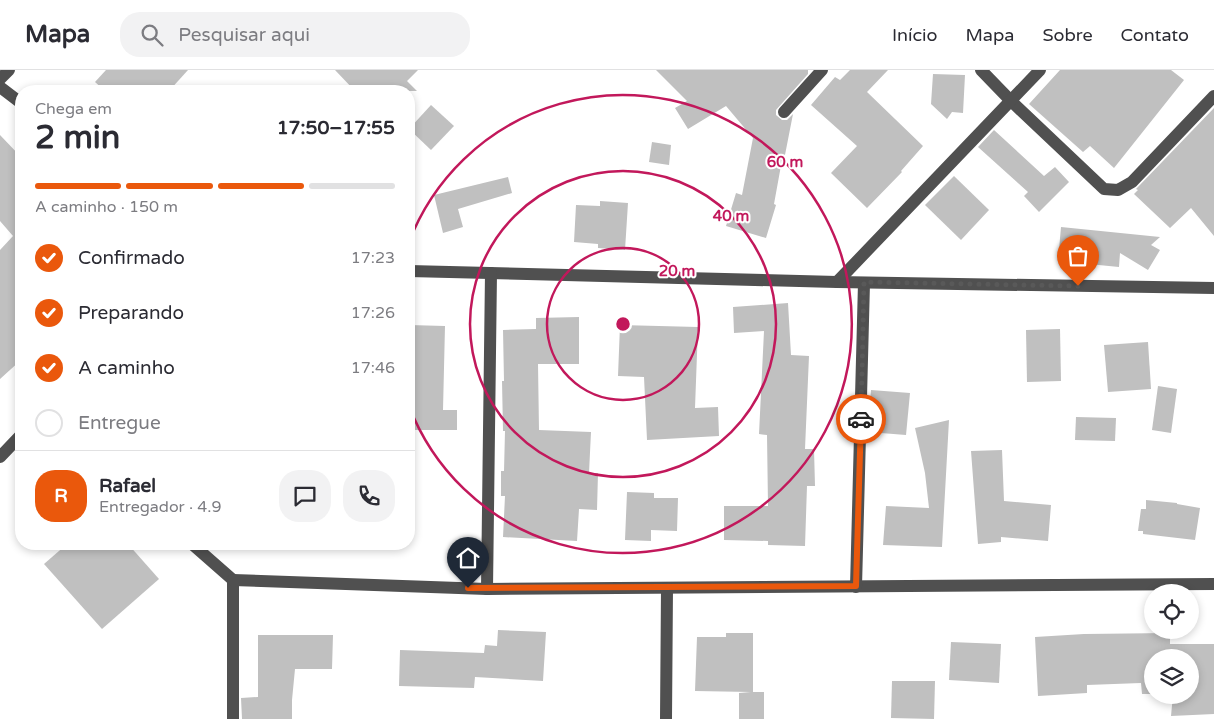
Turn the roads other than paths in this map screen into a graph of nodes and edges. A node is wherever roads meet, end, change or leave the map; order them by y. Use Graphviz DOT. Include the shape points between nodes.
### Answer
graph roads {
  1 [pos="9,70"];
  2 [pos="822,70"];
  3 [pos="982,70"];
  4 [pos="1040,70"];
  5 [pos="0,79"];
  6 [pos="0,87"];
  7 [pos="1214,96"];
  8 [pos="15,98"];
  9 [pos="1011,101"];
  10 [pos="784,112"];
  11 [pos="415,271"];
  12 [pos="491,273"];
  13 [pos="837,282"];
  14 [pos="864,282"];
  15 [pos="1214,288"];
  16 [pos="15,442"];
  17 [pos="0,456"];
  18 [pos="199,550"];
  19 [pos="233,580"];
  20 [pos="1214,584"];
  21 [pos="856,586"];
  22 [pos="667,588"];
  23 [pos="487,589"];
  24 [pos="233,719"];
  25 [pos="666,719"];
  1 -- 5 [label="street"];
  2 -- 10 [label="street"];
  3 -- 9 [label="street"];
  4 -- 9 [label="street"];
  6 -- 8 [label="street"];
  7 -- 9 [label="street" via="1132,182 1118,190 1104,189"];
  9 -- 13 [label="street"];
  11 -- 12 [label="street"];
  12 -- 13 [label="street"];
  12 -- 23 [label="street"];
  13 -- 14 [label="street"];
  14 -- 15 [label="street"];
  14 -- 21 [label="street"];
  16 -- 17 [label="street"];
  18 -- 19 [label="street"];
  19 -- 23 [label="street"];
  19 -- 24 [label="street"];
  20 -- 21 [label="street"];
  21 -- 22 [label="street"];
  22 -- 23 [label="street"];
  22 -- 25 [label="street"];
}
